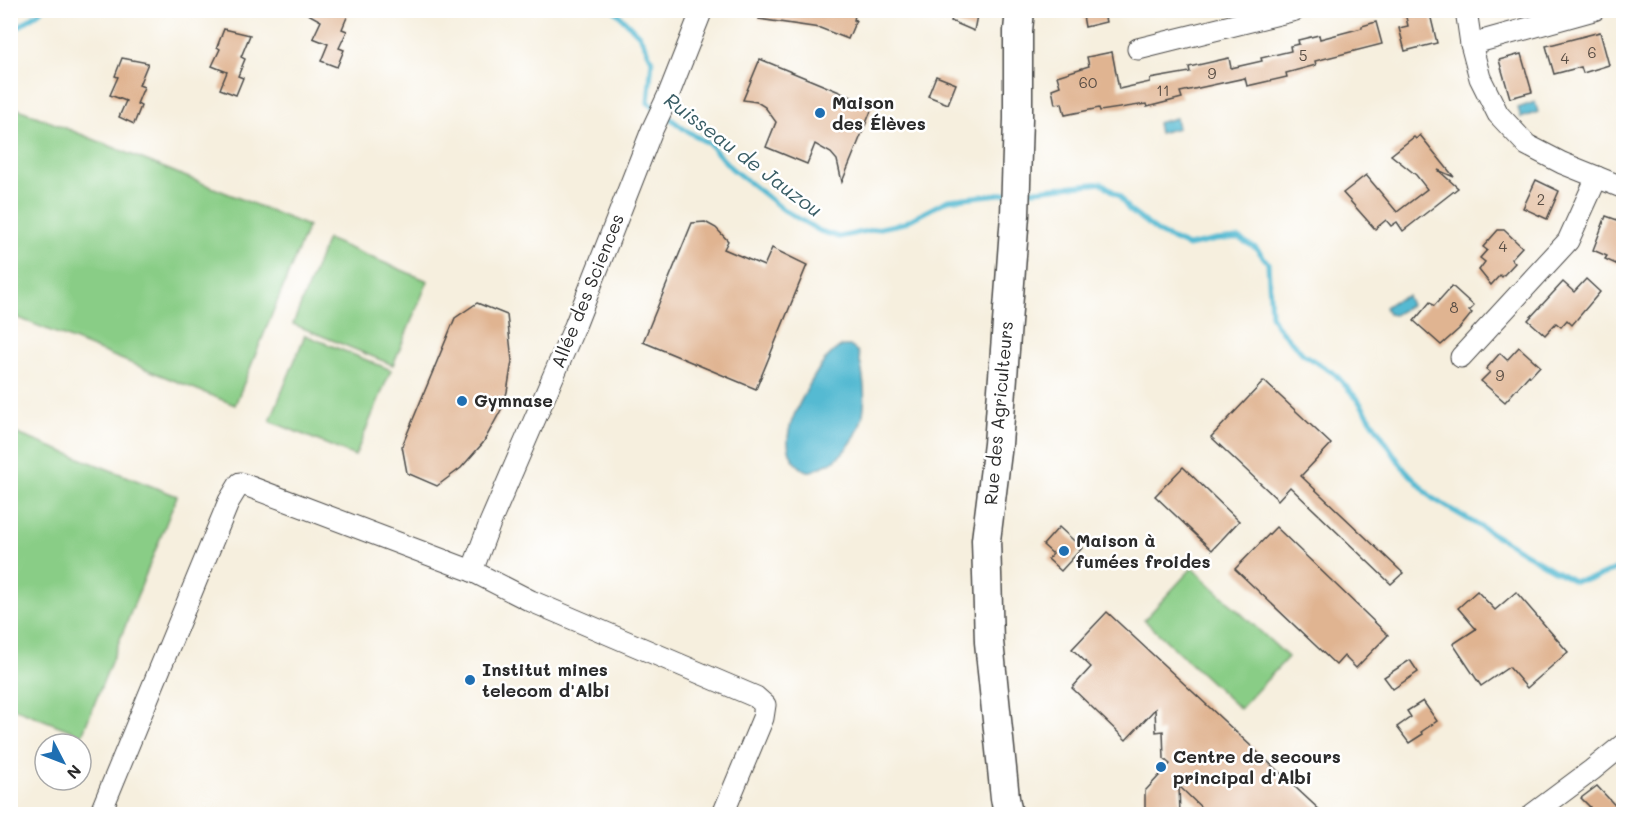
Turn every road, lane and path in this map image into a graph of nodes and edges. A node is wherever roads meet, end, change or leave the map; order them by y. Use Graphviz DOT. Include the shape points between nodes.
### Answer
graph roads {
  1 [pos="702,10"];
  2 [pos="1020,10"];
  3 [pos="1295,10"];
  4 [pos="1466,10"];
  5 [pos="1594,10"];
  6 [pos="1471,44"];
  7 [pos="1138,49"];
  8 [pos="1597,177"];
  9 [pos="1623,188"];
  10 [pos="1461,357"];
  11 [pos="472,571"];
  12 [pos="1623,744"];
  13 [pos="100,814"];
  14 [pos="723,814"];
  15 [pos="1008,814"];
  16 [pos="1533,814"];
  1 -- 11 [label="street, Allée des Sciences"];
  2 -- 15 [label="street, Rue des Agriculteurs" via="1015,215 998,444 986,540 989,642"];
  3 -- 7 [label="street"];
  4 -- 6 [label="street"];
  5 -- 6 [label="street"];
  6 -- 8 [label="street" via="1480,78 1498,114 1527,145"];
  8 -- 9 [label="street"];
  8 -- 10 [label="street" via="1568,241"];
  11 -- 13 [label="street" via="240,483 229,501"];
  11 -- 14 [label="street" via="562,615 756,697 765,705"];
  12 -- 16 [label="street"];
}
